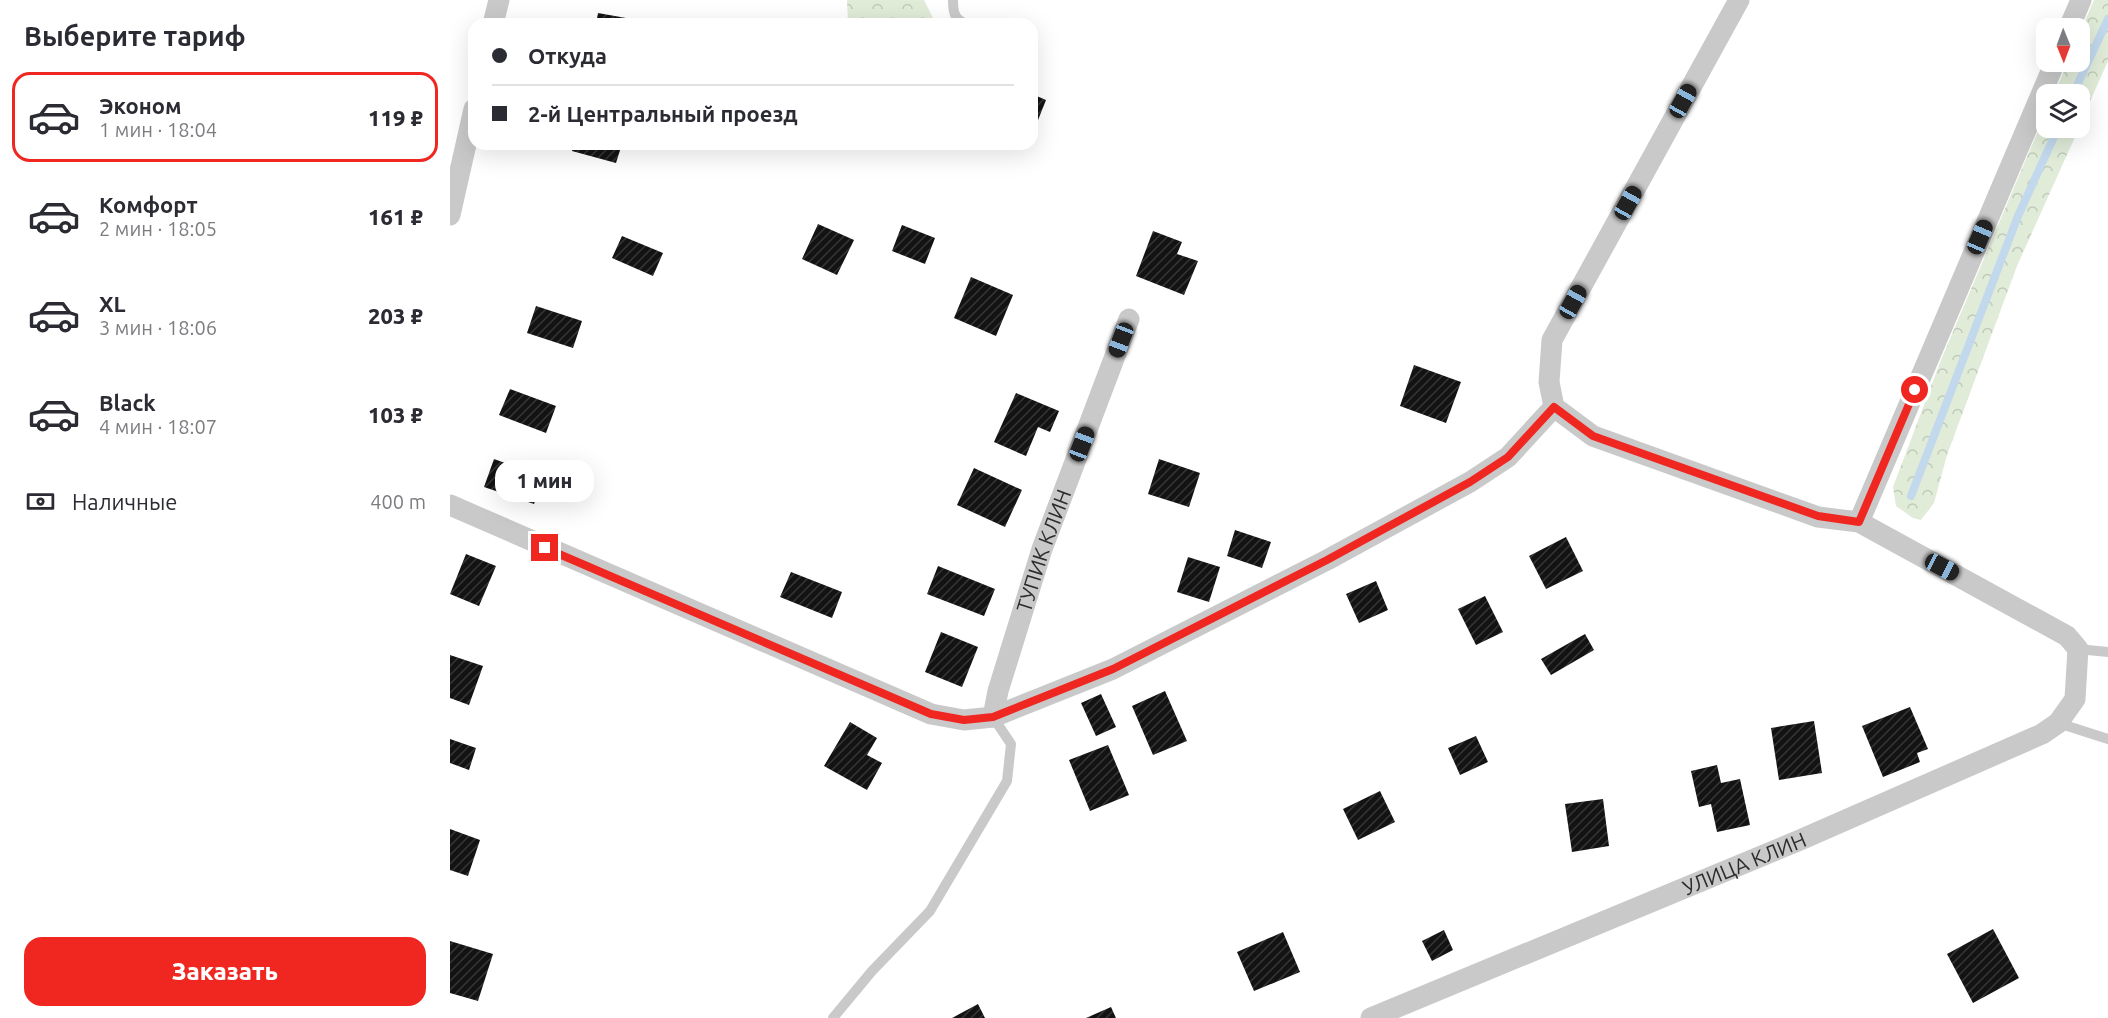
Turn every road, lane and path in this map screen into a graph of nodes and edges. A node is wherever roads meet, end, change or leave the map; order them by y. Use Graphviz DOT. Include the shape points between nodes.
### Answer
graph roads {
  1 [pos="499,0"];
  2 [pos="953,0"];
  3 [pos="1739,0"];
  4 [pos="2081,0"];
  5 [pos="494,18"];
  6 [pos="958,18"];
  7 [pos="2073,18"];
  8 [pos="2051,72"];
  9 [pos="468,136"];
  10 [pos="450,215"];
  11 [pos="1129,319"];
  12 [pos="1554,407"];
  13 [pos="450,505"];
  14 [pos="1859,522"];
  15 [pos="2108,652"];
  16 [pos="2077,660"];
  17 [pos="993,717"];
  18 [pos="2058,723"];
  19 [pos="2108,739"];
  20 [pos="833,1018"];
  21 [pos="1371,1018"];
  1 -- 5 [label="street"];
  2 -- 6 [label="lane"];
  3 -- 12 [label="street" via="1552,340 1549,382"];
  4 -- 7 [label="street"];
  8 -- 14 [label="street"];
  9 -- 10 [label="street"];
  11 -- 17 [label="street, ТУПИК КЛИН" via="1042,549"];
  12 -- 14 [label="street" via="1593,436 1818,516"];
  12 -- 17 [label="street" via="1508,457 1470,482 1113,669"];
  13 -- 17 [label="street" via="931,714 964,720"];
  14 -- 16 [label="street" via="2067,636"];
  15 -- 16 [label="lane"];
  16 -- 18 [label="street, УЛИЦА КЛИН" via="2075,699"];
  17 -- 20 [label="lane" via="1011,744 1007,781 930,911"];
  18 -- 19 [label="lane"];
  18 -- 21 [label="street, УЛИЦА КЛИН" via="2042,734 1800,840"];
}
